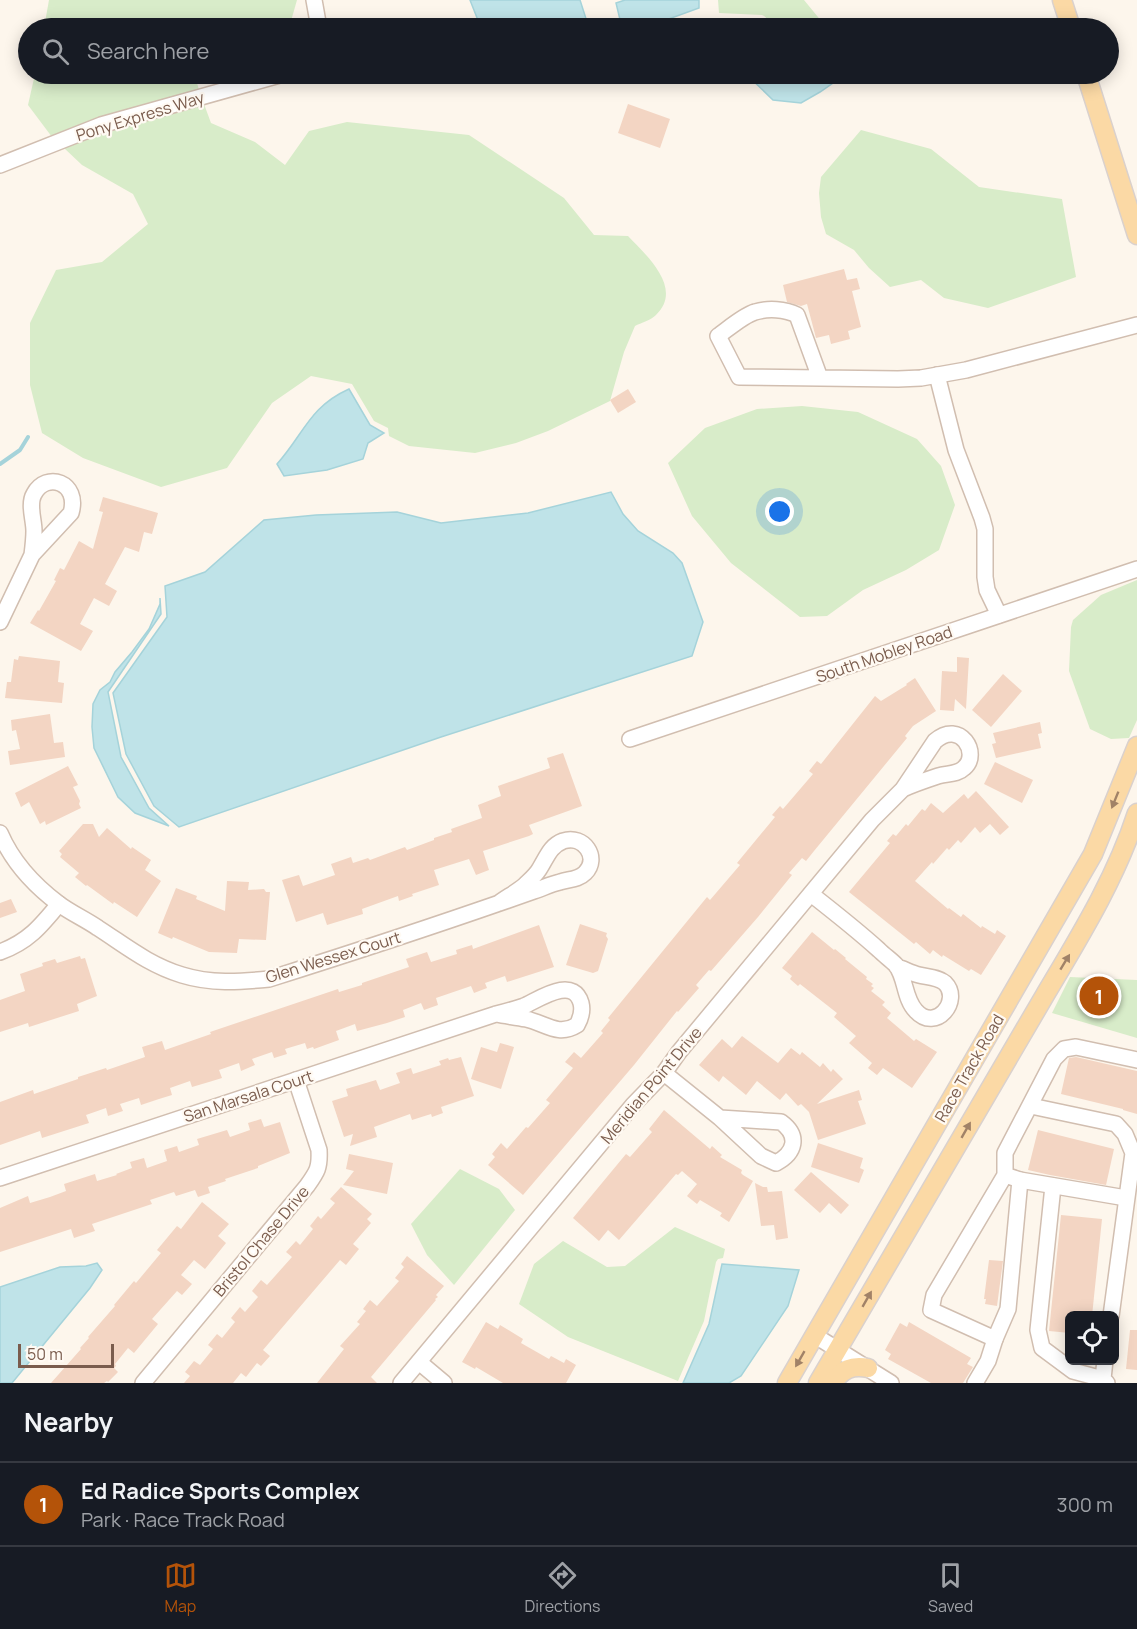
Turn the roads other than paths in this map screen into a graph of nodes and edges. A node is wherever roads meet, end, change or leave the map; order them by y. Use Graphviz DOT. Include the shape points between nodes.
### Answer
graph roads {
  1 [pos="314,0"];
  2 [pos="1062,0"];
  3 [pos="317,18"];
  4 [pos="1068,18"];
  5 [pos="247,84"];
  6 [pos="1089,84"];
  7 [pos="0,165"];
  8 [pos="1137,235"];
  9 [pos="1137,325"];
  10 [pos="937,375"];
  11 [pos="820,378"];
  12 [pos="32,555"];
  13 [pos="1137,569"];
  14 [pos="999,615"];
  15 [pos="0,622"];
  16 [pos="630,739"];
  17 [pos="1137,746"];
  18 [pos="903,789"];
  19 [pos="1137,813"];
  20 [pos="0,833"];
  21 [pos="811,894"];
  22 [pos="499,903"];
  23 [pos="59,904"];
  24 [pos="0,951"];
  25 [pos="897,967"];
  26 [pos="1019,982"];
  27 [pos="1045,994"];
  28 [pos="496,1014"];
  29 [pos="1137,1060"];
  30 [pos="664,1073"];
  31 [pos="296,1080"];
  32 [pos="950,1102"];
  33 [pos="1031,1106"];
  34 [pos="720,1118"];
  35 [pos="0,1178"];
  36 [pos="1012,1178"];
  37 [pos="1053,1186"];
  38 [pos="1126,1198"];
  39 [pos="1112,1311"];
  40 [pos="814,1335"];
  41 [pos="995,1339"];
  42 [pos="838,1349"];
  43 [pos="419,1362"];
  44 [pos="1105,1365"];
  45 [pos="868,1368"];
  46 [pos="1104,1382"];
  47 [pos="143,1383"];
  48 [pos="402,1383"];
  49 [pos="444,1383"];
  50 [pos="787,1383"];
  51 [pos="818,1383"];
  52 [pos="833,1383"];
  53 [pos="891,1383"];
  54 [pos="975,1383"];
  1 -- 3 [label="street"];
  2 -- 4 [label="main road"];
  5 -- 7 [label="street, Pony Express Way" via="101,125"];
  6 -- 8 [label="main road"];
  9 -- 10 [label="street"];
  10 -- 11 [label="street"];
  10 -- 14 [label="street" via="956,450 979,505 985,530 987,591"];
  11 -- 11 [label="street" via="739,377 718,336 754,312 788,311 797,315"];
  12 -- 15 [label="street"];
  13 -- 14 [label="street, South Mobley Road"];
  14 -- 16 [label="street, South Mobley Road"];
  17 -- 26 [label="main road, Race Track Road, one-way" via="1093,854"];
  18 -- 21 [label="street, Meridian Point Drive"];
  27 -- 19 [label="main road, Race Track Road, one-way" via="1110,881"];
  20 -- 23 [label="street, Glen Wessex Court" via="27,874"];
  21 -- 25 [label="street"];
  21 -- 30 [label="street, Meridian Point Drive"];
  22 -- 22 [label="street, Glen Wessex Court" via="584,875 591,860 584,843 574,839 555,844 525,886"];
  22 -- 23 [label="street, Glen Wessex Court" via="269,979 222,983 182,975 148,962"];
  23 -- 24 [label="street" via="39,929"];
  26 -- 27 [label="main road"];
  26 -- 32 [label="main road, Race Track Road"];
  42 -- 27 [label="main road, Race Track Road, one-way"];
  28 -- 28 [label="street, San Marsala Court" via="564,1031 577,1025 582,1005 575,994 559,990"];
  28 -- 31 [label="street, San Marsala Court"];
  29 -- 33 [label="street" via="1076,1047 1064,1049 1054,1059"];
  30 -- 34 [label="street"];
  30 -- 43 [label="street, Meridian Point Drive"];
  31 -- 35 [label="street, San Marsala Court"];
  31 -- 47 [label="street, Bristol Chase Drive" via="319,1150 318,1171"];
  32 -- 40 [label="main road, Race Track Road"];
  32 -- 42 [label="main road" via="942,1136 840,1312"];
  33 -- 36 [label="street" via="1005,1153"];
  33 -- 38 [label="street" via="1116,1124 1125,1134 1132,1153"];
  36 -- 37 [label="street"];
  36 -- 41 [label="street" via="1008,1309"];
  36 -- 41 [label="street" via="934,1295 932,1310"];
  37 -- 38 [label="street"];
  37 -- 46 [label="street" via="1038,1330 1042,1348 1073,1371"];
  38 -- 39 [label="street"];
  40 -- 42 [label="street"];
  40 -- 50 [label="main road, Race Track Road, one-way"];
  41 -- 54 [label="street"];
  42 -- 45 [label="street"];
  42 -- 51 [label="main road, Race Track Road"];
  43 -- 48 [label="street, Meridian Point Drive"];
  43 -- 49 [label="street"];
  44 -- 46 [label="street"];
  45 -- 52 [label="main road" via="844,1370"];
  45 -- 53 [label="street"];
}
